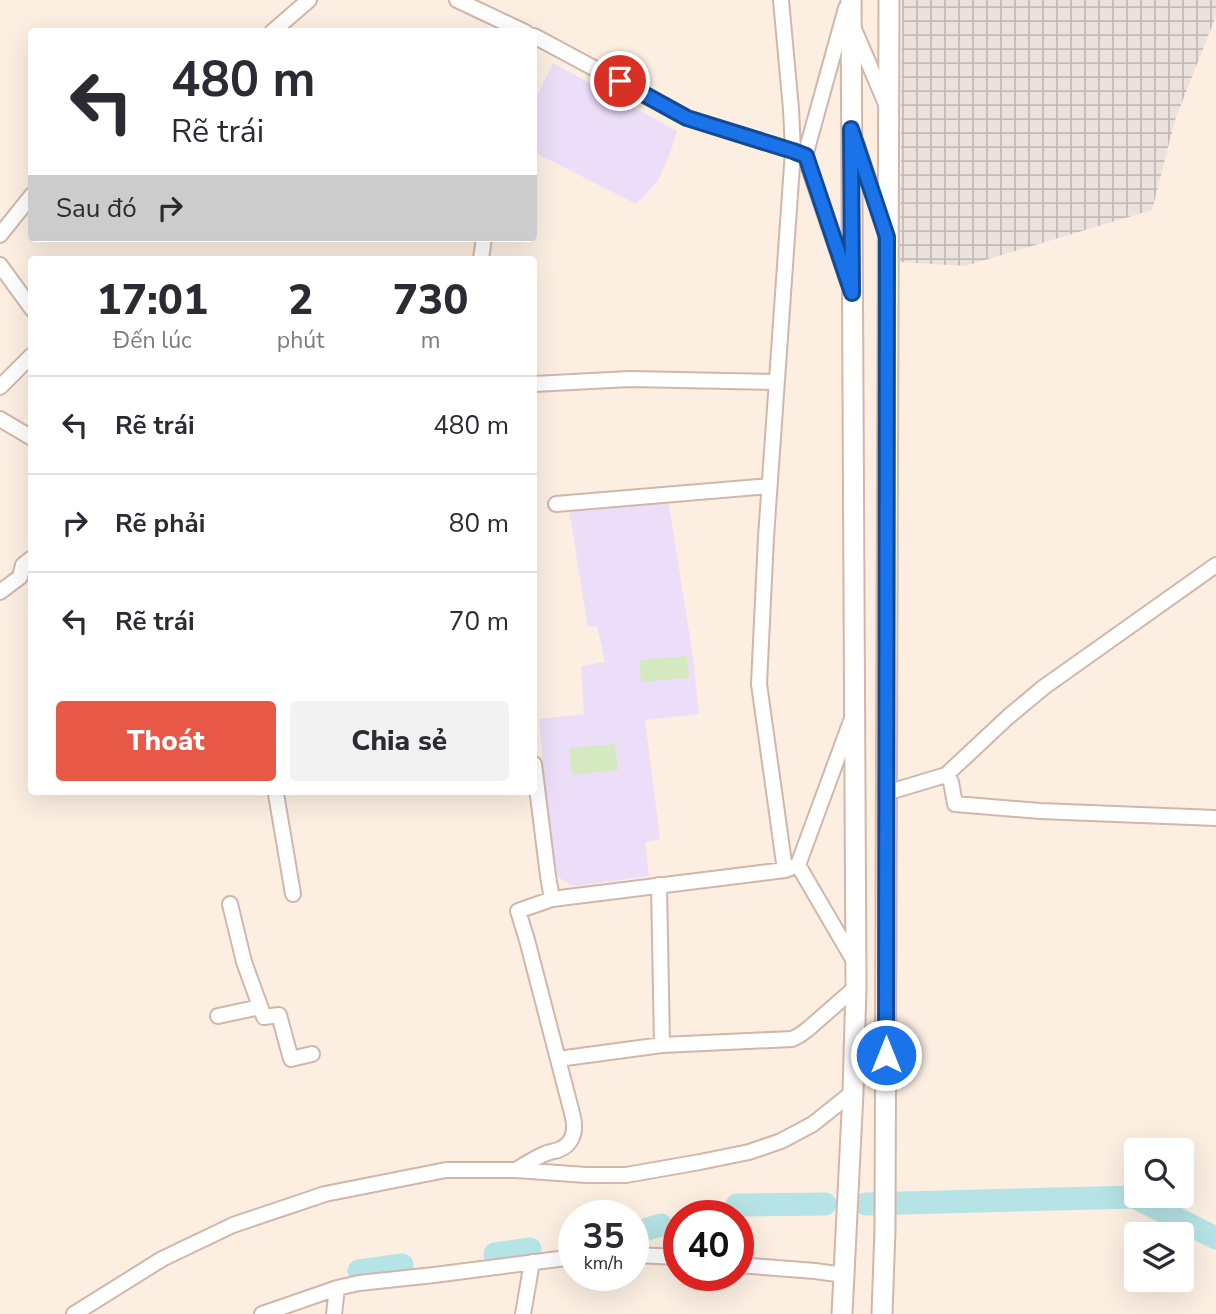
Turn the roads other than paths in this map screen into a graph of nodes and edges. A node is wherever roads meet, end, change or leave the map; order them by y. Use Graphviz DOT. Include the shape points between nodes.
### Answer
graph roads {
  1 [pos="309,0"];
  2 [pos="457,0"];
  3 [pos="781,0"];
  4 [pos="849,0"];
  5 [pos="889,0"];
  6 [pos="851,21"];
  7 [pos="501,26"];
  8 [pos="277,28"];
  9 [pos="537,38"];
  10 [pos="888,109"];
  11 [pos="851,129"];
  12 [pos="799,154"];
  13 [pos="28,200"];
  14 [pos="0,235"];
  15 [pos="887,237"];
  16 [pos="0,265"];
  17 [pos="852,293"];
  18 [pos="28,304"];
  19 [pos="28,359"];
  20 [pos="776,382"];
  21 [pos="537,384"];
  22 [pos="0,387"];
  23 [pos="0,419"];
  24 [pos="28,436"];
  25 [pos="769,486"];
  26 [pos="556,504"];
  27 [pos="28,561"];
  28 [pos="1216,565"];
  29 [pos="0,592"];
  30 [pos="855,709"];
  31 [pos="946,775"];
  32 [pos="537,788"];
  33 [pos="886,793"];
  34 [pos="276,795"];
  35 [pos="531,795"];
  36 [pos="539,804"];
  37 [pos="1216,818"];
  38 [pos="791,868"];
  39 [pos="659,885"];
  40 [pos="293,894"];
  41 [pos="552,899"];
  42 [pos="230,904"];
  43 [pos="854,961"];
  44 [pos="856,987"];
  45 [pos="260,1007"];
  46 [pos="218,1016"];
  47 [pos="662,1045"];
  48 [pos="312,1054"];
  49 [pos="558,1059"];
  50 [pos="853,1091"];
  51 [pos="516,1170"];
  52 [pos="558,1259"];
  53 [pos="532,1262"];
  54 [pos="754,1267"];
  55 [pos="844,1275"];
  56 [pos="337,1288"];
  57 [pos="281,1310"];
  58 [pos="74,1314"];
  59 [pos="262,1314"];
  60 [pos="334,1314"];
  61 [pos="523,1314"];
  62 [pos="842,1314"];
  63 [pos="882,1314"];
  1 -- 8 [label="street"];
  2 -- 7 [label="street"];
  3 -- 12 [label="street"];
  4 -- 6 [label="main road"];
  4 -- 12 [label="street"];
  5 -- 10 [label="main road"];
  6 -- 10 [label="street"];
  6 -- 11 [label="main road"];
  9 -- 12 [label="street" via="687,118"];
  10 -- 15 [label="main road"];
  11 -- 15 [label="street"];
  11 -- 17 [label="main road"];
  12 -- 17 [label="street"];
  12 -- 20 [label="street"];
  13 -- 14 [label="street"];
  15 -- 33 [label="main road"];
  16 -- 18 [label="street"];
  17 -- 30 [label="main road"];
  19 -- 22 [label="street"];
  20 -- 21 [label="street" via="630,379"];
  20 -- 25 [label="street"];
  23 -- 24 [label="street"];
  25 -- 26 [label="street"];
  25 -- 38 [label="street" via="759,684"];
  27 -- 29 [label="street" via="20,577"];
  28 -- 31 [label="street" via="1044,687"];
  30 -- 38 [label="street"];
  30 -- 43 [label="main road"];
  31 -- 33 [label="street"];
  31 -- 37 [label="street" via="955,804"];
  32 -- 36 [label="street"];
  33 -- 63 [label="main road"];
  34 -- 40 [label="street"];
  35 -- 36 [label="street"];
  36 -- 41 [label="street"];
  38 -- 39 [label="street"];
  38 -- 43 [label="street"];
  39 -- 41 [label="street"];
  39 -- 47 [label="street"];
  41 -- 49 [label="street" via="518,911"];
  42 -- 45 [label="street"];
  43 -- 44 [label="main road"];
  44 -- 47 [label="street" via="792,1039"];
  44 -- 50 [label="main road"];
  45 -- 46 [label="street"];
  45 -- 48 [label="street" via="264,1017 279,1016 291,1059"];
  47 -- 49 [label="street"];
  49 -- 51 [label="street" via="573,1134 561,1150"];
  50 -- 51 [label="street" via="813,1124 749,1153 626,1175"];
  50 -- 55 [label="main road"];
  51 -- 58 [label="street" via="446,1170 325,1194 233,1225 162,1259"];
  52 -- 53 [label="street"];
  53 -- 56 [label="street"];
  53 -- 61 [label="street"];
  54 -- 55 [label="street"];
  55 -- 62 [label="main road"];
  56 -- 57 [label="street"];
  56 -- 60 [label="street"];
  57 -- 59 [label="street"];
}
